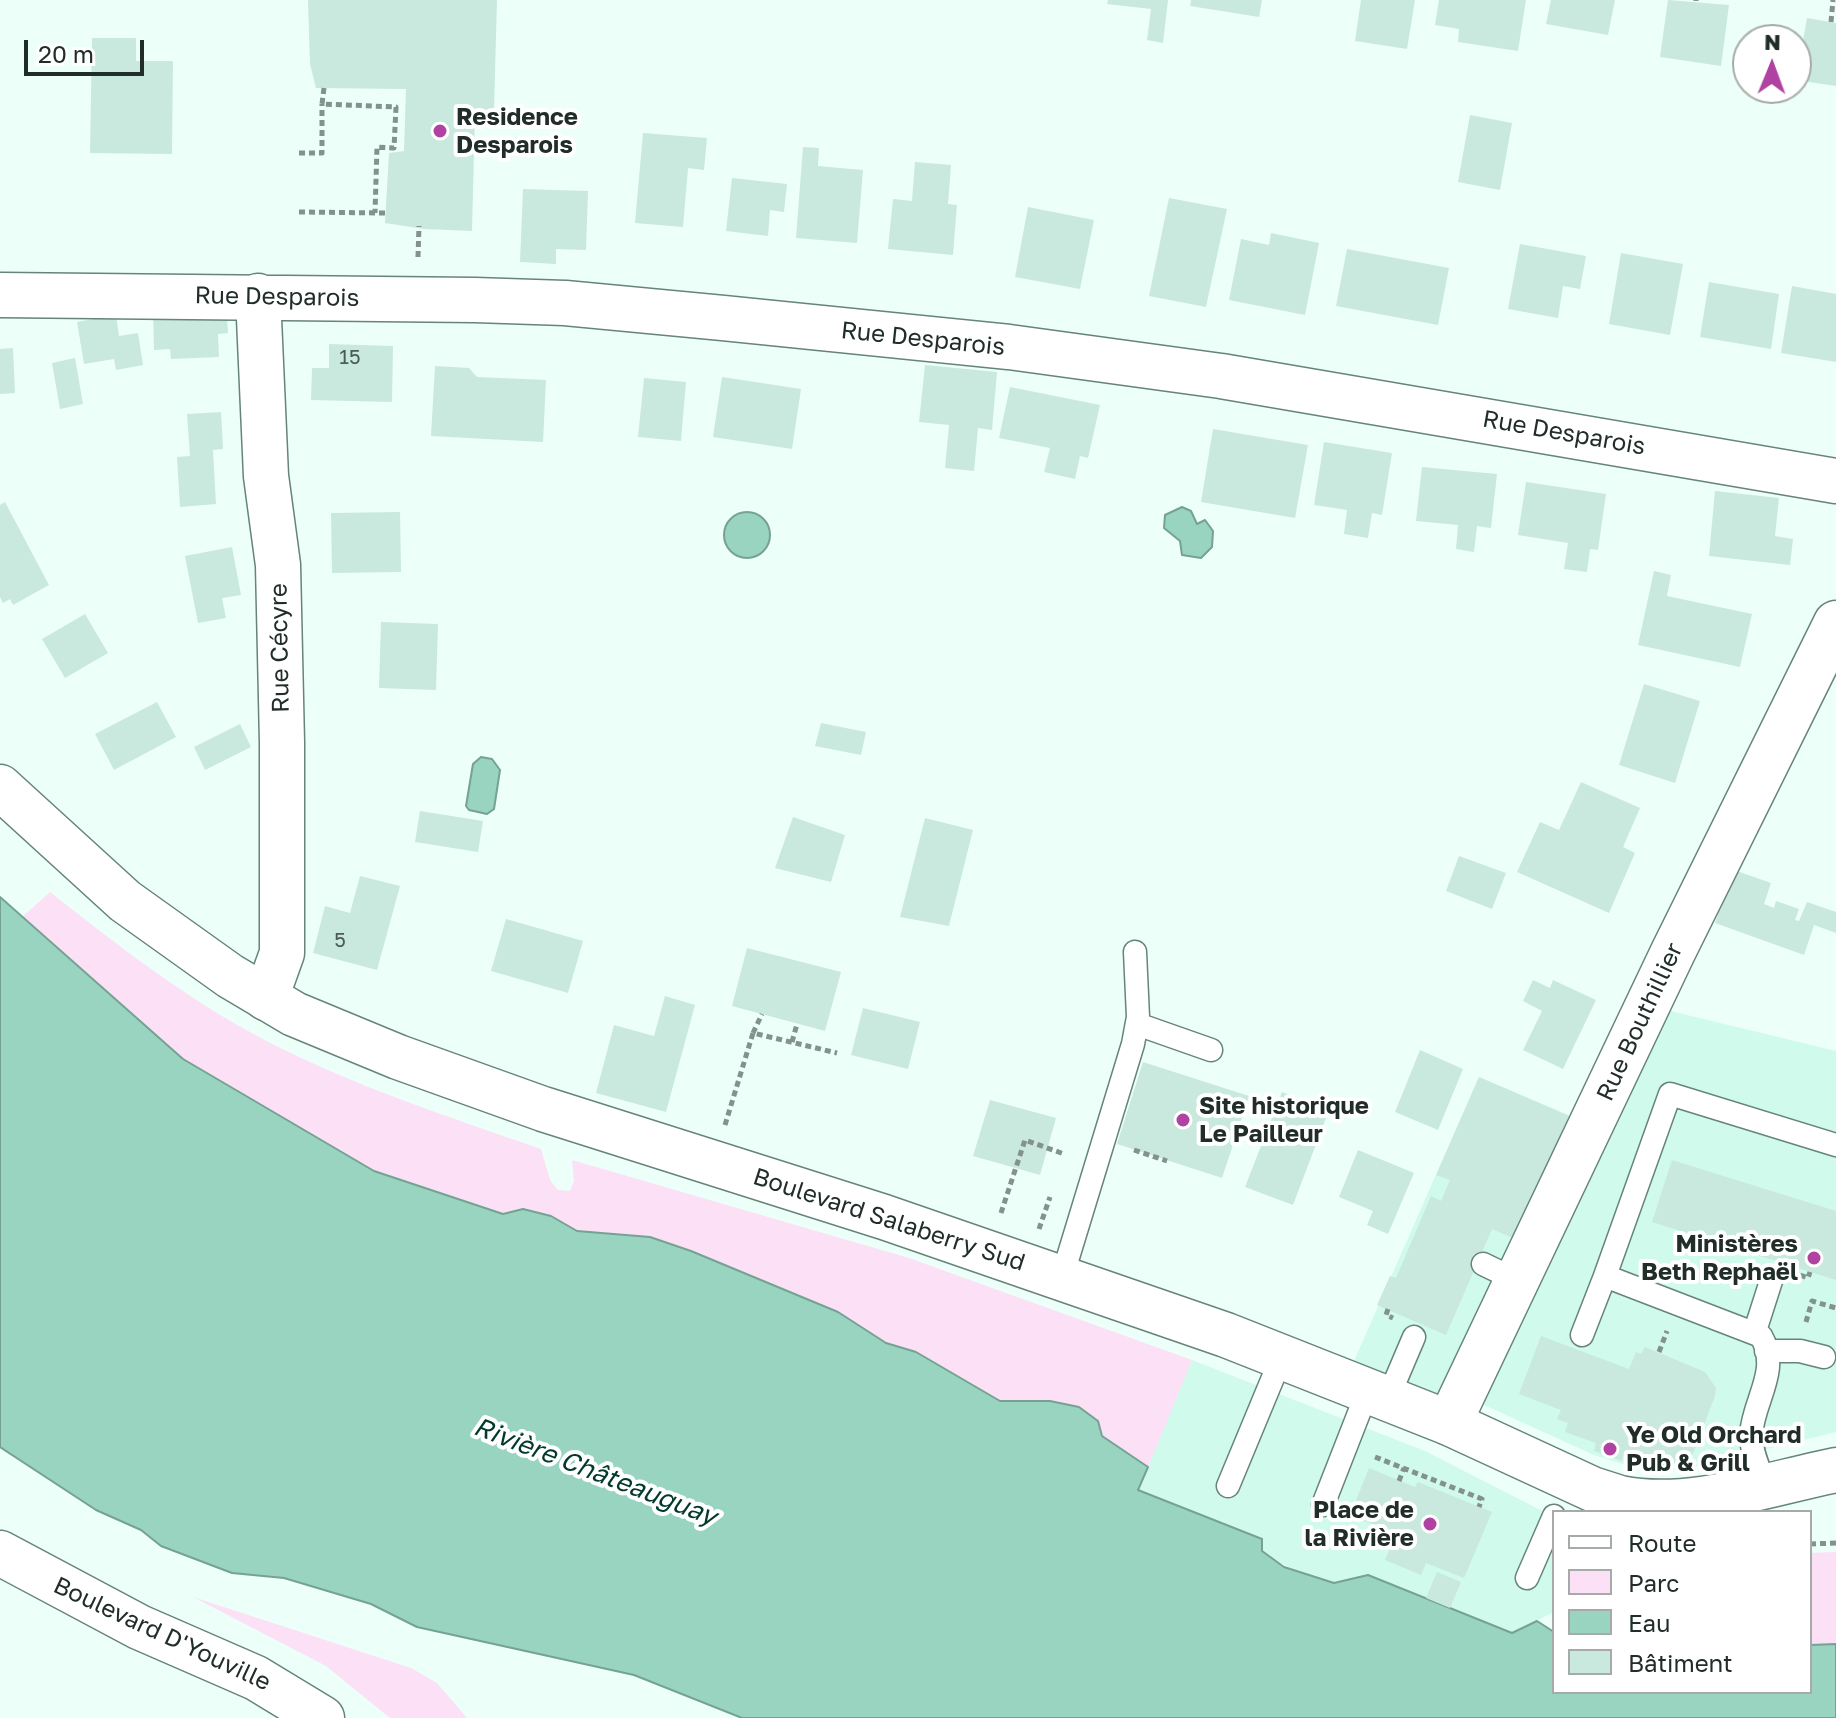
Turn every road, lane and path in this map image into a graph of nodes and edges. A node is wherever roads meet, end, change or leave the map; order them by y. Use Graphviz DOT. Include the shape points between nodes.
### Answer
graph roads {
  1 [pos="1833,0"];
  2 [pos="1831,22"];
  3 [pos="324,88"];
  4 [pos="322,104"];
  5 [pos="299,153"];
  6 [pos="299,212"];
  7 [pos="375,213"];
  8 [pos="385,213"];
  9 [pos="0,295"];
  10 [pos="258,296"];
  11 [pos="1836,481"];
  12 [pos="1836,623"];
  13 [pos="0,787"];
  14 [pos="1135,952"];
  15 [pos="266,998"];
  16 [pos="762,1014"];
  17 [pos="797,1024"];
  18 [pos="1137,1024"];
  19 [pos="753,1033"];
  20 [pos="792,1042"];
  21 [pos="1211,1050"];
  22 [pos="837,1053"];
  23 [pos="1836,1145"];
  24 [pos="1129,1148"];
  25 [pos="1064,1154"];
  26 [pos="1167,1161"];
  27 [pos="713,1164"];
  28 [pos="997,1225"];
  29 [pos="1605,1276"];
  30 [pos="1062,1277"];
  31 [pos="1771,1281"];
  32 [pos="1812,1301"];
  33 [pos="1836,1308"];
  34 [pos="1668,1329"];
  35 [pos="1582,1335"];
  36 [pos="1414,1337"];
  37 [pos="1761,1341"];
  38 [pos="1659,1352"];
  39 [pos="1282,1356"];
  40 [pos="1824,1357"];
  41 [pos="1378,1394"];
  42 [pos="1449,1423"];
  43 [pos="1346,1445"];
  44 [pos="1404,1468"];
  45 [pos="1836,1470"];
  46 [pos="1399,1481"];
  47 [pos="1765,1484"];
  48 [pos="1228,1486"];
  49 [pos="1450,1486"];
  50 [pos="1447,1494"];
  51 [pos="1560,1502"];
  52 [pos="1323,1505"];
  53 [pos="1479,1507"];
  54 [pos="1552,1520"];
  55 [pos="1836,1543"];
  56 [pos="1812,1544"];
  57 [pos="0,1553"];
  58 [pos="1527,1578"];
  59 [pos="322,1718"];
  1 -- 2 [label="path"];
  3 -- 4 [label="path"];
  4 -- 5 [label="path" via="322,153"];
  4 -- 7 [label="path" via="396,107 394,148 377,147"];
  6 -- 7 [label="path"];
  7 -- 8 [label="path"];
  9 -- 10 [label="street, Rue Desparois"];
  10 -- 11 [label="street, Rue Desparois" via="565,303 1009,347 1418,408"];
  10 -- 15 [label="street, Rue Cécyre" via="264,447 278,565 282,758 282,953"];
  12 -- 42 [label="street, Rue Bouthillier" via="1500,1272"];
  13 -- 15 [label="street, Boulevard Salaberry Sud" via="125,901"];
  14 -- 18 [label="lane"];
  15 -- 27 [label="street, Boulevard Salaberry Sud" via="464,1081"];
  16 -- 19 [label="path"];
  17 -- 20 [label="path"];
  18 -- 21 [label="lane"];
  18 -- 30 [label="lane"];
  19 -- 20 [label="path"];
  19 -- 27 [label="path"];
  20 -- 22 [label="path"];
  23 -- 29 [label="lane" via="1670,1094"];
  24 -- 26 [label="path"];
  25 -- 28 [label="path" via="1025,1140"];
  27 -- 30 [label="street, Boulevard Salaberry Sud"];
  29 -- 35 [label="lane"];
  29 -- 37 [label="lane"];
  30 -- 39 [label="street, Boulevard Salaberry Sud"];
  31 -- 37 [label="lane"];
  32 -- 33 [label="path"];
  34 -- 38 [label="path"];
  36 -- 41 [label="lane"];
  37 -- 40 [label="lane"];
  37 -- 47 [label="lane" via="1767,1382 1751,1435"];
  39 -- 41 [label="street, Boulevard Salaberry Sud"];
  39 -- 48 [label="lane"];
  41 -- 42 [label="street, Boulevard Salaberry Sud"];
  41 -- 43 [label="lane"];
  42 -- 51 [label="street, Boulevard Salaberry Sud"];
  43 -- 44 [label="path"];
  43 -- 52 [label="lane"];
  44 -- 46 [label="path"];
  44 -- 49 [label="path"];
  45 -- 47 [label="street, Boulevard Salaberry Sud"];
  47 -- 51 [label="street, Boulevard Salaberry Sud" via="1693,1500"];
  49 -- 50 [label="path"];
  49 -- 53 [label="path" via="1482,1499"];
  54 -- 58 [label="lane"];
  55 -- 56 [label="path"];
  57 -- 59 [label="street, Boulevard D'Youville" via="139,1627 256,1678"];
}
